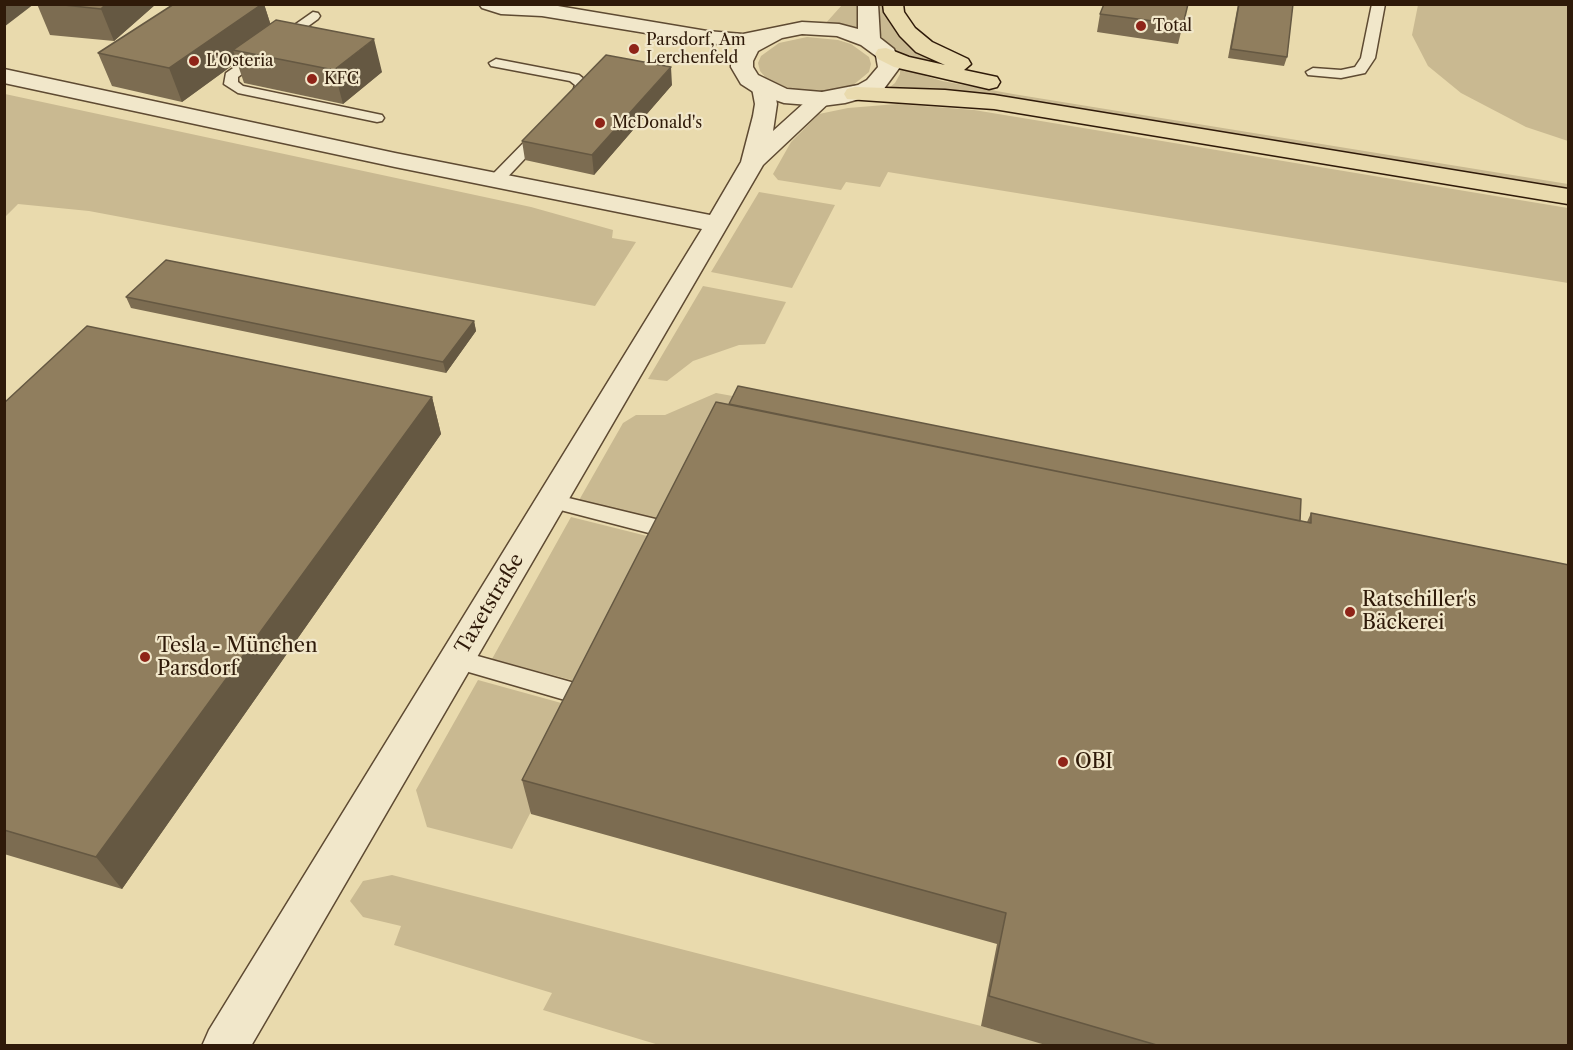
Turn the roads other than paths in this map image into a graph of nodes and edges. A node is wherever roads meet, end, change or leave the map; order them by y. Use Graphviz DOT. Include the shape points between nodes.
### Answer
graph roads {
  1 [pos="868,4"];
  2 [pos="893,4"];
  3 [pos="1379,4"];
  4 [pos="495,6"];
  5 [pos="824,13"];
  6 [pos="313,16"];
  7 [pos="802,28"];
  8 [pos="765,37"];
  9 [pos="878,47"];
  10 [pos="496,63"];
  11 [pos="742,67"];
  12 [pos="1313,72"];
  13 [pos="4,76"];
  14 [pos="1011,82"];
  15 [pos="763,88"];
  16 [pos="855,94"];
  17 [pos="822,99"];
  18 [pos="377,118"];
  19 [pos="753,162"];
  20 [pos="1569,176"];
  21 [pos="496,180"];
  22 [pos="1569,197"];
  23 [pos="717,224"];
  24 [pos="552,501"];
  25 [pos="672,531"];
  26 [pos="456,659"];
  27 [pos="589,697"];
  28 [pos="225,1046"];
  1 -- 9 [label="street"];
  2 -- 14 [label="highway" via="908,32 924,47"];
  3 -- 12 [label="lane" via="1368,58 1360,70 1341,74"];
  4 -- 8 [label="street" via="707,37"];
  4 -- 11 [label="street" via="521,19 700,54"];
  5 -- 7 [label="street"];
  6 -- 18 [label="lane" via="231,76 231,84 238,89"];
  7 -- 8 [label="street"];
  7 -- 9 [label="street" via="839,30"];
  8 -- 11 [label="street" via="749,47"];
  9 -- 16 [label="street" via="889,67 882,79"];
  9 -- 20 [label="highway" via="902,62 992,82"];
  10 -- 21 [label="lane" via="574,78 583,84 580,93"];
  11 -- 15 [label="street" via="749,79"];
  13 -- 21 [label="street"];
  15 -- 17 [label="street" via="796,98"];
  15 -- 19 [label="street, Taxetstraße" via="766,104"];
  16 -- 17 [label="street"];
  16 -- 22 [label="highway" via="994,102"];
  17 -- 19 [label="street, Taxetstraße"];
  19 -- 23 [label="street, Taxetstraße"];
  21 -- 23 [label="street"];
  23 -- 24 [label="street, Taxetstraße"];
  24 -- 25 [label="lane"];
  24 -- 26 [label="street, Taxetstraße"];
  26 -- 27 [label="lane"];
  26 -- 28 [label="street, Taxetstraße"];
}
